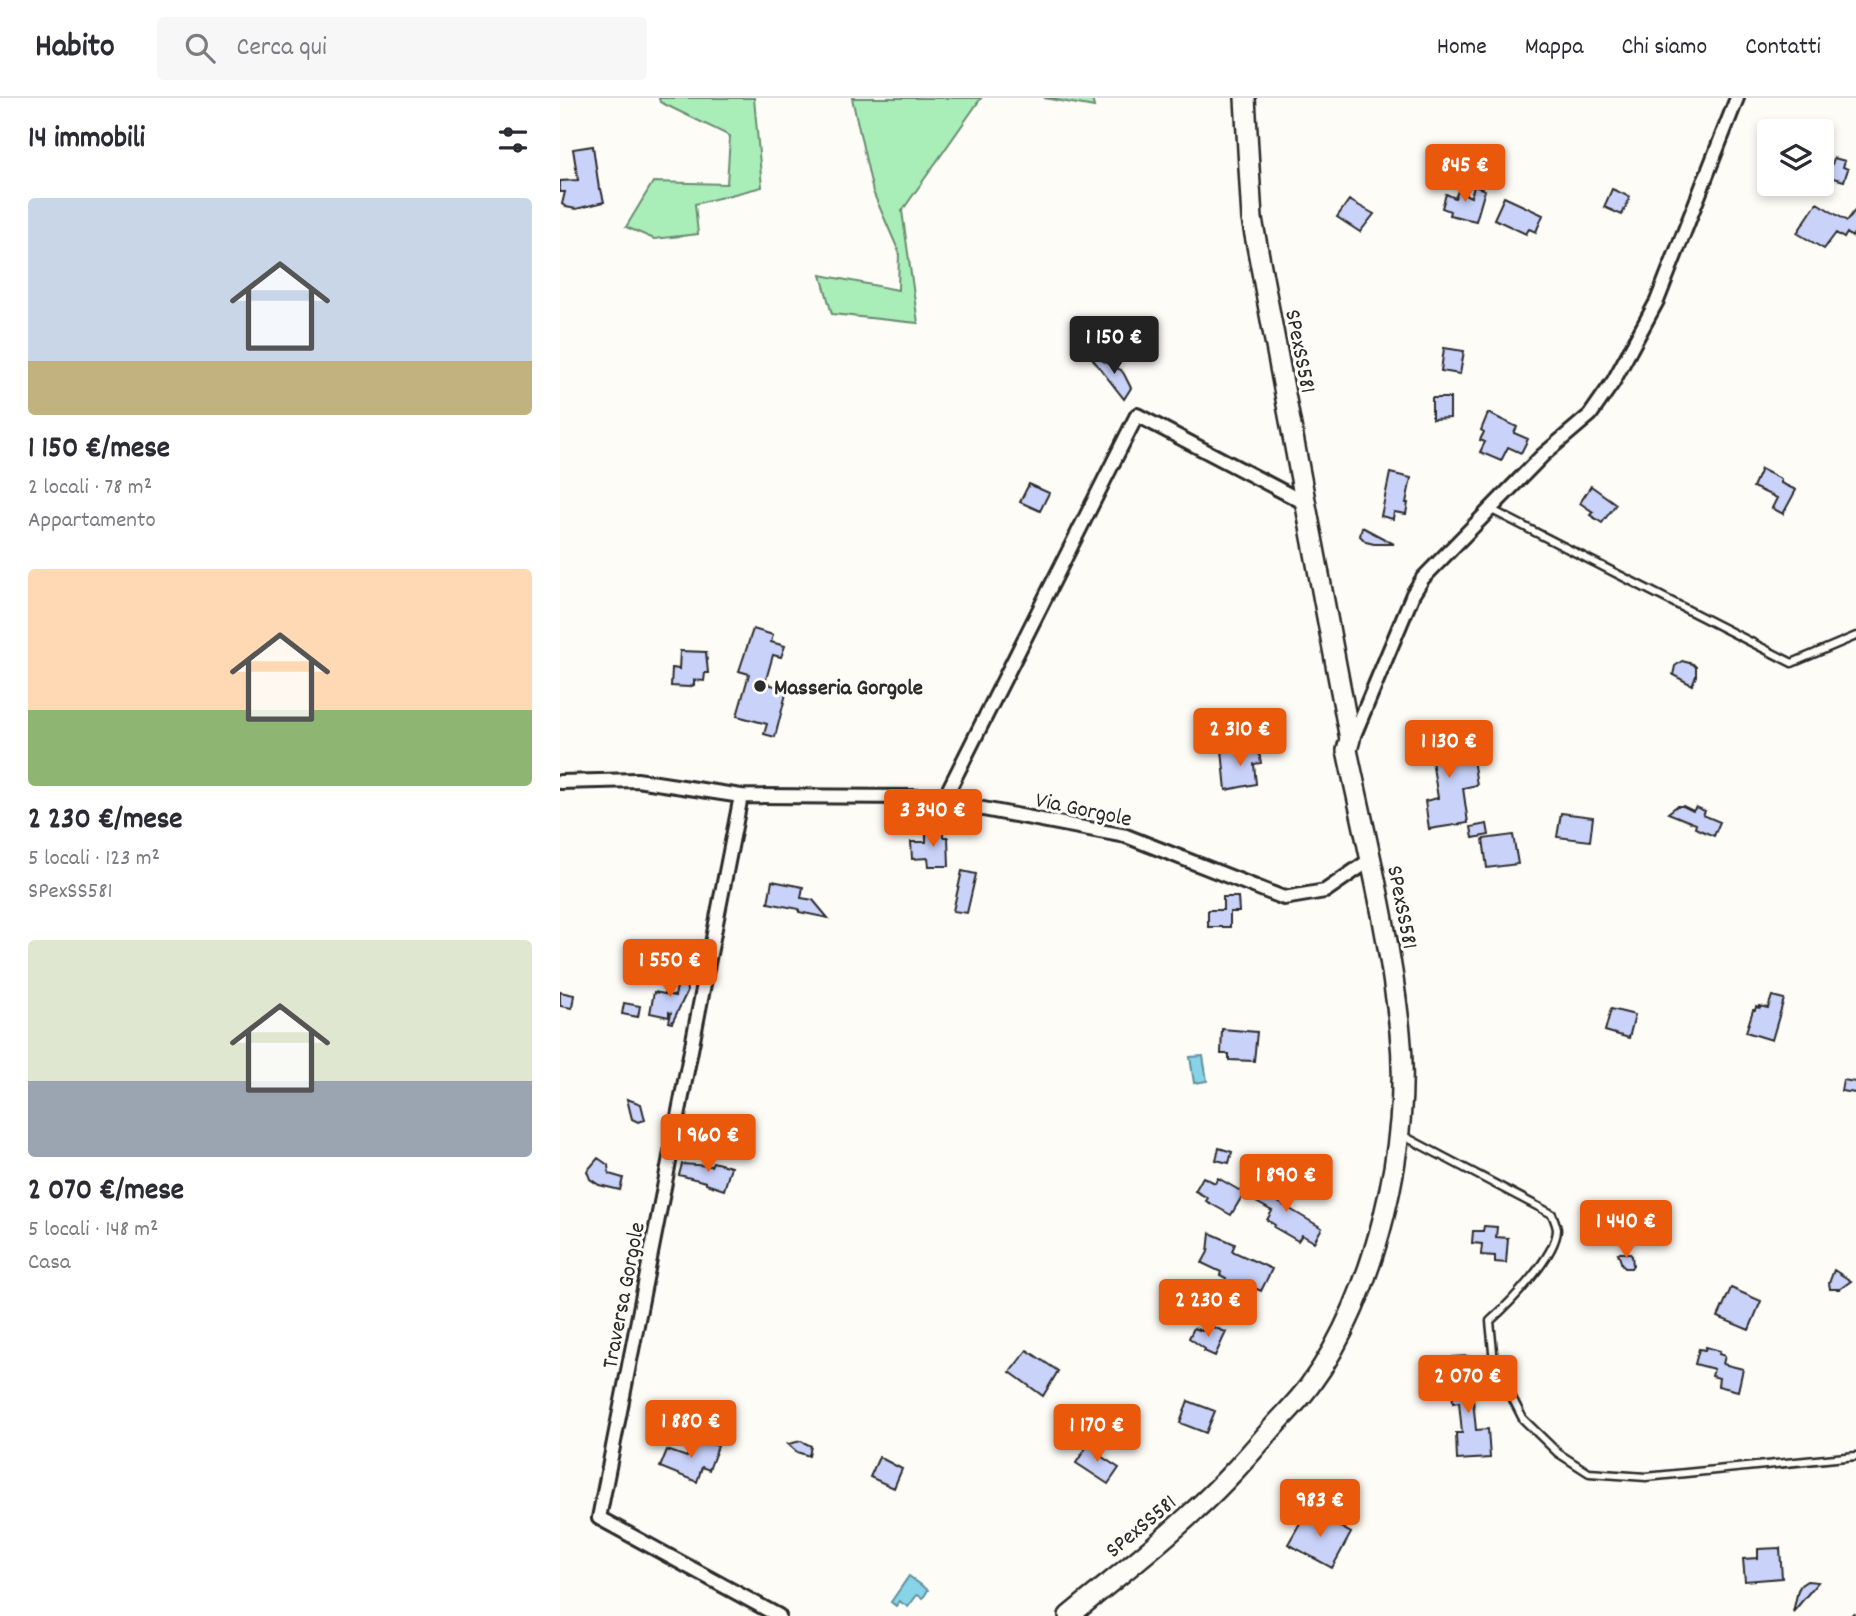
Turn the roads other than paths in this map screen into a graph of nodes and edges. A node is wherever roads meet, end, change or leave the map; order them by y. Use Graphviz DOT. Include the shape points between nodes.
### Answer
graph roads {
  1 [pos="1245,98"];
  2 [pos="1738,98"];
  3 [pos="1305,503"];
  4 [pos="1490,509"];
  5 [pos="1856,636"];
  6 [pos="1348,750"];
  7 [pos="560,782"];
  8 [pos="741,796"];
  9 [pos="943,801"];
  10 [pos="1370,860"];
  11 [pos="1399,1133"];
  12 [pos="1856,1456"];
  13 [pos="779,1616"];
  14 [pos="1069,1616"];
  1 -- 3 [label="main road, SPexSS581" via="1252,219"];
  2 -- 4 [label="street" via="1657,301 1613,382 1590,415"];
  3 -- 6 [label="main road, SPexSS581" via="1350,739"];
  3 -- 9 [label="street" via="1137,415"];
  4 -- 5 [label="lane" via="1792,663"];
  4 -- 6 [label="street" via="1413,594"];
  6 -- 10 [label="main road, SPexSS581"];
  7 -- 8 [label="street, Via Gorgole" via="637,780"];
  8 -- 9 [label="street, Via Gorgole"];
  8 -- 13 [label="street, Traversa Gorgole" via="599,1518"];
  9 -- 10 [label="street, Via Gorgole" via="1126,836 1283,898 1325,891"];
  10 -- 11 [label="main road, SPexSS581" via="1401,1034"];
  11 -- 12 [label="lane" via="1552,1214 1557,1230 1546,1261 1490,1321 1494,1362 1523,1419 1558,1453 1589,1473 1646,1477"];
  11 -- 14 [label="main road, SPexSS581" via="1391,1189 1374,1252 1347,1322 1311,1384 1196,1510"];
}
